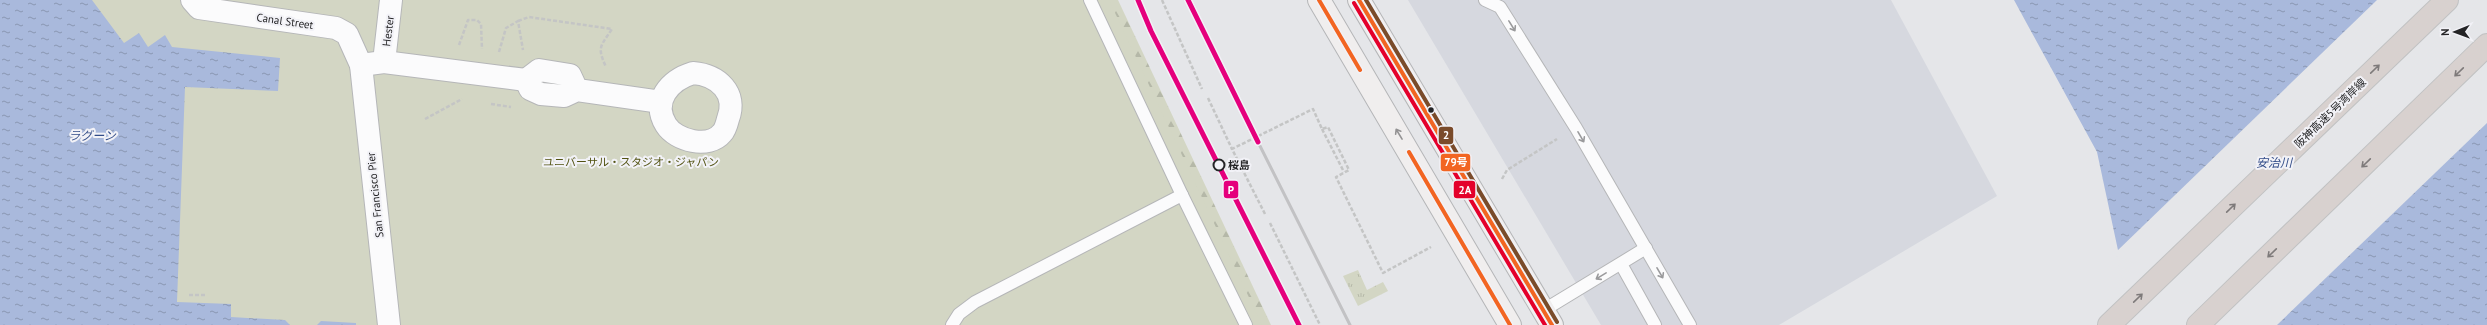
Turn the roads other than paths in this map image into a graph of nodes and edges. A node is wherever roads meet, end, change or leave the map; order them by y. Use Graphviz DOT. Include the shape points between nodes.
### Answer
graph roads {
  1 [pos="192,0"];
  2 [pos="391,0"];
  3 [pos="1090,0"];
  4 [pos="1319,0"];
  5 [pos="1359,0"];
  6 [pos="1485,0"];
  7 [pos="2447,0"];
  8 [pos="2487,45"];
  9 [pos="384,62"];
  10 [pos="361,65"];
  11 [pos="661,102"];
  12 [pos="1182,195"];
  13 [pos="1646,248"];
  14 [pos="1621,264"];
  15 [pos="1548,318"];
  16 [pos="389,325"];
  17 [pos="952,325"];
  18 [pos="1246,325"];
  19 [pos="1510,325"];
  20 [pos="1655,325"];
  21 [pos="1690,325"];
  22 [pos="2109,325"];
  23 [pos="2198,325"];
  1 -- 10 [label="street, Canal Street" via="199,8 336,28 347,34"];
  2 -- 9 [label="street, Hester"];
  3 -- 12 [label="lane"];
  19 -- 4 [label="street, one-way"];
  5 -- 15 [label="street"];
  6 -- 13 [label="lane, one-way" via="1500,7 1576,128"];
  22 -- 7 [label="highway, 阪神高速5号湾岸線, one-way"];
  8 -- 23 [label="highway, one-way"];
  9 -- 10 [label="street"];
  9 -- 11 [label="street" via="486,75 533,75 530,89 541,94 564,96 577,90"];
  10 -- 16 [label="street, San Francisco Pier"];
  12 -- 17 [label="lane" via="975,302 959,314"];
  12 -- 18 [label="lane"];
  13 -- 14 [label="lane"];
  13 -- 21 [label="lane, one-way"];
  14 -- 15 [label="lane, one-way"];
  14 -- 20 [label="lane"];
}
